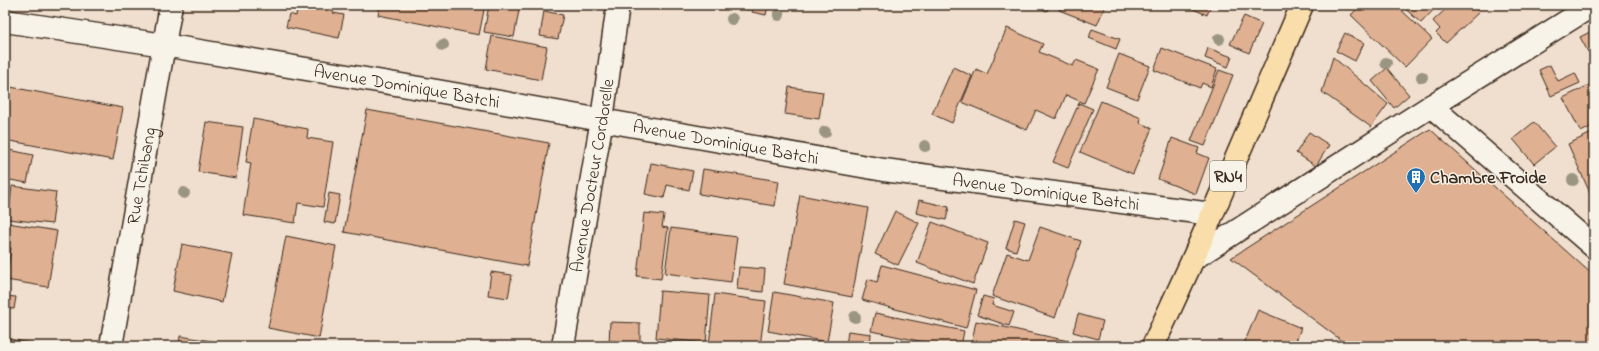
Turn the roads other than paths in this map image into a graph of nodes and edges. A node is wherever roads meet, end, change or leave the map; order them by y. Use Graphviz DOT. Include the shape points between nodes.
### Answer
graph roads {
  1 [pos="171,5"];
  2 [pos="618,5"];
  3 [pos="1302,5"];
  4 [pos="1594,5"];
  5 [pos="5,21"];
  6 [pos="164,45"];
  7 [pos="1431,106"];
  8 [pos="602,119"];
  9 [pos="1211,214"];
  10 [pos="1594,247"];
  11 [pos="1193,259"];
  12 [pos="111,346"];
  13 [pos="563,346"];
  14 [pos="1153,346"];
  1 -- 6 [label="street, Rue Tchibang"];
  2 -- 8 [label="street, Avenue Docteur Cordorelle"];
  3 -- 9 [label="highway, RN4"];
  4 -- 7 [label="street"];
  5 -- 6 [label="street, Avenue Dominique Batchi"];
  6 -- 8 [label="street, Avenue Dominique Batchi"];
  6 -- 12 [label="street, Rue Tchibang"];
  7 -- 10 [label="street"];
  7 -- 11 [label="street"];
  8 -- 9 [label="street, Avenue Dominique Batchi" via="884,170"];
  8 -- 13 [label="street, Avenue Docteur Cordorelle"];
  9 -- 11 [label="highway, RN4"];
  11 -- 14 [label="highway, RN4"];
}
